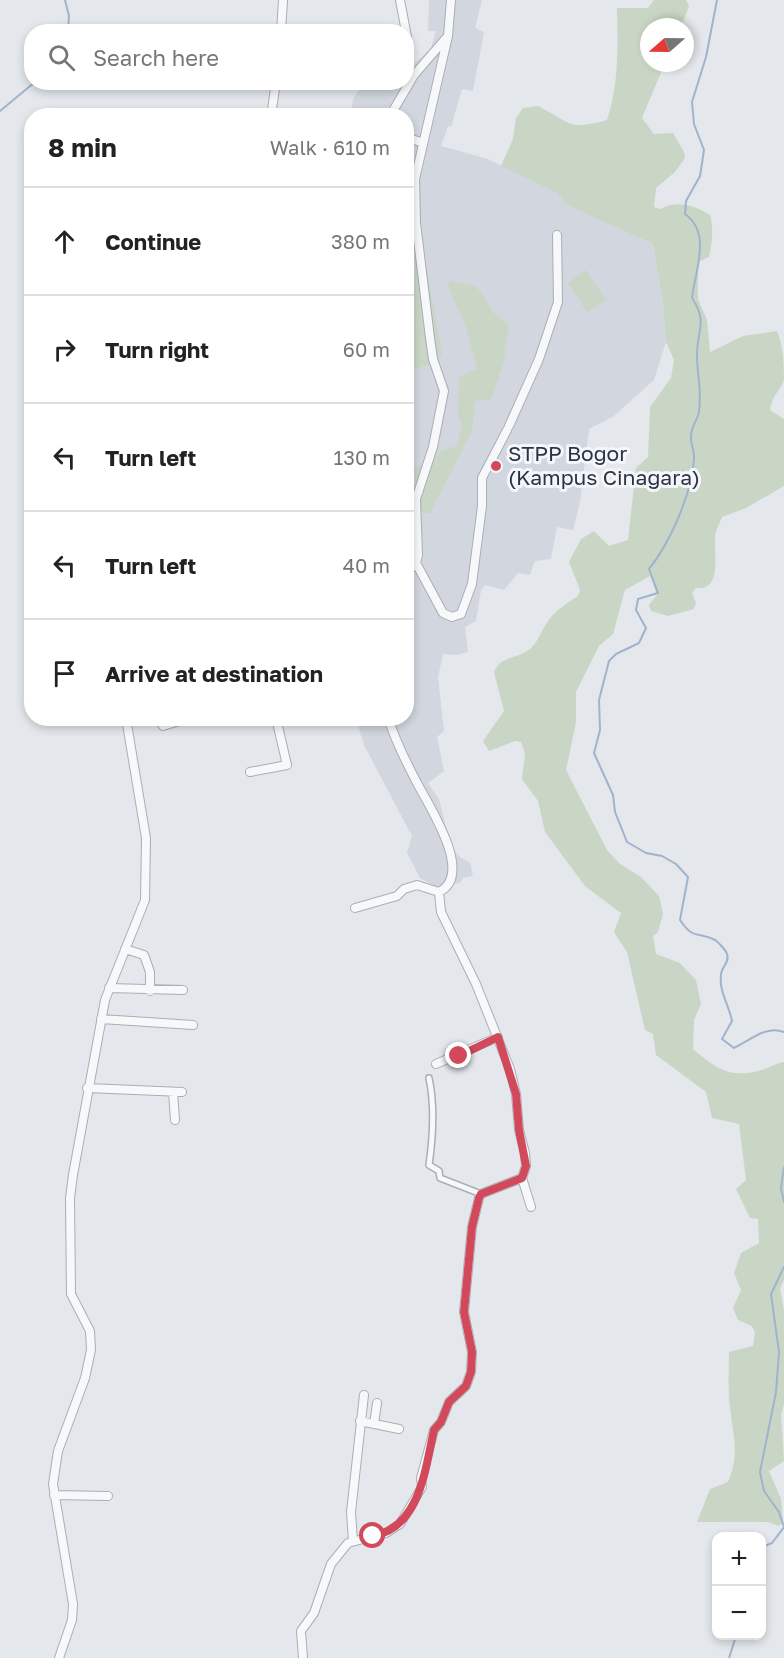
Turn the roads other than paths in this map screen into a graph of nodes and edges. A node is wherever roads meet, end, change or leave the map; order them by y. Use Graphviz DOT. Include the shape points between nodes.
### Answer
graph roads {
  1 [pos="283,0"];
  2 [pos="400,0"];
  3 [pos="451,0"];
  4 [pos="282,24"];
  5 [pos="405,24"];
  6 [pos="448,36"];
  7 [pos="414,77"];
  8 [pos="275,90"];
  9 [pos="402,90"];
  10 [pos="406,90"];
  11 [pos="400,99"];
  12 [pos="272,108"];
  13 [pos="395,108"];
  14 [pos="414,140"];
  15 [pos="423,143"];
  16 [pos="557,235"];
  17 [pos="416,563"];
  18 [pos="127,726"];
  19 [pos="278,726"];
  20 [pos="391,726"];
  21 [pos="250,772"];
  22 [pos="439,892"];
  23 [pos="355,908"];
  24 [pos="125,949"];
  25 [pos="109,988"];
  26 [pos="183,990"];
  27 [pos="150,991"];
  28 [pos="101,1019"];
  29 [pos="193,1025"];
  30 [pos="498,1037"];
  31 [pos="436,1064"];
  32 [pos="429,1077"];
  33 [pos="87,1088"];
  34 [pos="175,1120"];
  35 [pos="522,1178"];
  36 [pos="481,1194"];
  37 [pos="531,1207"];
  38 [pos="364,1395"];
  39 [pos="377,1403"];
  40 [pos="360,1421"];
  41 [pos="374,1424"];
  42 [pos="399,1429"];
  43 [pos="54,1495"];
  44 [pos="108,1496"];
  45 [pos="353,1541"];
  46 [pos="59,1658"];
  47 [pos="303,1658"];
  1 -- 4 [label="street"];
  2 -- 5 [label="street"];
  3 -- 6 [label="street"];
  6 -- 7 [label="street"];
  6 -- 15 [label="street"];
  8 -- 12 [label="street"];
  9 -- 11 [label="street"];
  10 -- 11 [label="street"];
  11 -- 13 [label="street"];
  14 -- 15 [label="street"];
  15 -- 17 [label="street" via="415,179 416,223 433,359 444,391 433,447 416,500"];
  16 -- 17 [label="street" via="558,302 539,359 482,478 477,552 469,598 461,614 452,617 443,613"];
  18 -- 24 [label="street" via="147,854 145,900"];
  19 -- 21 [label="street" via="287,765"];
  20 -- 22 [label="street" via="415,780 438,819 451,860 452,877 446,889"];
  22 -- 23 [label="street" via="417,885 397,896"];
  22 -- 30 [label="street" via="441,912"];
  24 -- 25 [label="street"];
  24 -- 27 [label="street" via="144,955 150,972"];
  25 -- 27 [label="street"];
  25 -- 28 [label="street"];
  26 -- 27 [label="street"];
  28 -- 29 [label="street"];
  28 -- 33 [label="street"];
  30 -- 31 [label="street"];
  30 -- 35 [label="street" via="516,1094 526,1166"];
  32 -- 36 [label="street" via="433,1128 429,1165 439,1171 440,1178"];
  33 -- 34 [label="street" via="178,1092"];
  33 -- 43 [label="street" via="70,1198 71,1294 90,1331 91,1350 85,1378 58,1450"];
  35 -- 36 [label="street"];
  35 -- 37 [label="street"];
  36 -- 45 [label="street" via="472,1227 464,1300 472,1352 470,1378 449,1402 434,1430 422,1487 400,1524 386,1533"];
  38 -- 40 [label="street"];
  39 -- 41 [label="street"];
  40 -- 41 [label="street"];
  40 -- 45 [label="street" via="351,1512"];
  41 -- 42 [label="street"];
  43 -- 44 [label="street"];
  43 -- 46 [label="street" via="73,1604 72,1620"];
  45 -- 47 [label="street" via="344,1546 331,1564 314,1613 302,1629"];
}
